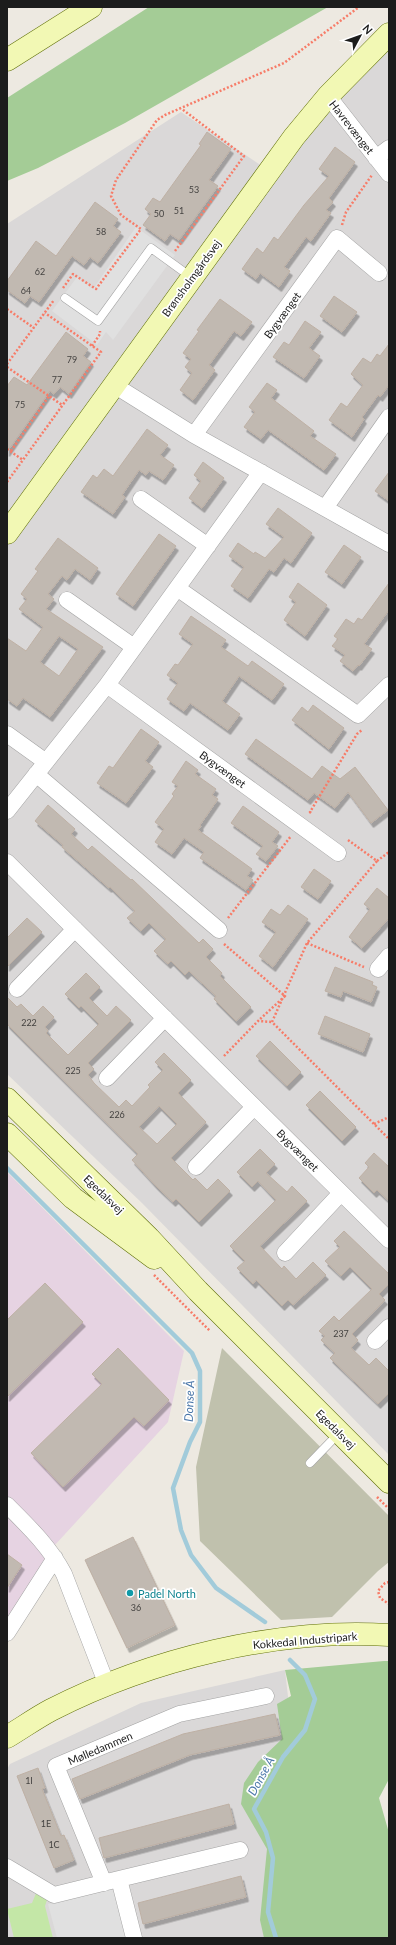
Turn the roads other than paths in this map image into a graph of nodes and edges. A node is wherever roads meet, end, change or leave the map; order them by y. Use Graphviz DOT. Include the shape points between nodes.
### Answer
graph roads {
  1 [pos="91,7"];
  2 [pos="389,34"];
  3 [pos="7,60"];
  4 [pos="328,96"];
  5 [pos="389,148"];
  6 [pos="382,165"];
  7 [pos="379,273"];
  8 [pos="191,277"];
  9 [pos="62,296"];
  10 [pos="114,385"];
  11 [pos="389,417"];
  12 [pos="194,435"];
  13 [pos="261,472"];
  14 [pos="141,499"];
  15 [pos="325,508"];
  16 [pos="7,533"];
  17 [pos="389,544"];
  18 [pos="208,546"];
  19 [pos="178,588"];
  20 [pos="67,600"];
  21 [pos="134,648"];
  22 [pos="389,684"];
  23 [pos="107,685"];
  24 [pos="7,734"];
  25 [pos="46,762"];
  26 [pos="36,774"];
  27 [pos="7,811"];
  28 [pos="338,853"];
  29 [pos="7,862"];
  30 [pos="75,929"];
  31 [pos="219,930"];
  32 [pos="389,956"];
  33 [pos="378,969"];
  34 [pos="17,989"];
  35 [pos="164,1018"];
  36 [pos="107,1078"];
  37 [pos="7,1099"];
  38 [pos="254,1107"];
  39 [pos="7,1114"];
  40 [pos="7,1134"];
  41 [pos="196,1166"];
  42 [pos="341,1193"];
  43 [pos="120,1209"];
  44 [pos="389,1240"];
  45 [pos="285,1252"];
  46 [pos="198,1290"];
  47 [pos="389,1327"];
  48 [pos="375,1341"];
  49 [pos="339,1432"];
  50 [pos="310,1463"];
  51 [pos="381,1488"];
  52 [pos="7,1505"];
  53 [pos="55,1558"];
  54 [pos="7,1632"];
  55 [pos="389,1635"];
  56 [pos="107,1685"];
  57 [pos="266,1696"];
  58 [pos="7,1737"];
  59 [pos="240,1850"];
  60 [pos="7,1867"];
  61 [pos="120,1880"];
  62 [pos="104,1883"];
  63 [pos="134,1938"];
  1 -- 3 [label="street"];
  2 -- 4 [label="street, Brønsholmgårdsvej"];
  4 -- 6 [label="street, Havrevænget"];
  4 -- 8 [label="street, Brønsholmgårdsvej" via="294,137"];
  5 -- 6 [label="street, Havrevænget"];
  7 -- 12 [label="street, Bygvænget" via="337,238"];
  8 -- 9 [label="lane" via="151,248 98,321"];
  8 -- 10 [label="street, Brønsholmgårdsvej"];
  10 -- 12 [label="street"];
  10 -- 16 [label="street, Brønsholmgårdsvej"];
  11 -- 15 [label="street"];
  12 -- 13 [label="street"];
  13 -- 15 [label="street"];
  13 -- 18 [label="street"];
  14 -- 18 [label="street"];
  15 -- 17 [label="street"];
  18 -- 19 [label="street"];
  19 -- 21 [label="street"];
  19 -- 22 [label="street" via="358,715"];
  20 -- 21 [label="street"];
  21 -- 23 [label="street"];
  23 -- 25 [label="street"];
  23 -- 28 [label="street, Bygvænget"];
  24 -- 25 [label="street"];
  25 -- 26 [label="street"];
  26 -- 27 [label="street"];
  26 -- 31 [label="street"];
  29 -- 30 [label="street, Bygvænget"];
  30 -- 34 [label="street"];
  30 -- 35 [label="street, Bygvænget"];
  32 -- 33 [label="street"];
  35 -- 36 [label="street"];
  35 -- 38 [label="street, Bygvænget"];
  37 -- 43 [label="street, Egedalsvej"];
  38 -- 41 [label="street"];
  38 -- 42 [label="street, Bygvænget"];
  39 -- 43 [label="street" via="68,1174 92,1194"];
  40 -- 46 [label="street, Egedalsvej" via="72,1198"];
  42 -- 44 [label="street, Bygvænget"];
  42 -- 45 [label="street"];
  43 -- 46 [label="street, Egedalsvej"];
  46 -- 49 [label="street, Egedalsvej"];
  47 -- 48 [label="street"];
  49 -- 50 [label="lane"];
  49 -- 51 [label="street, Egedalsvej"];
  52 -- 53 [label="street"];
  53 -- 54 [label="street"];
  53 -- 56 [label="street" via="64,1574"];
  55 -- 56 [label="street, Kokkedal Industripark" via="331,1635 265,1641 199,1654 143,1670"];
  56 -- 58 [label="street, Kokkedal Industripark" via="50,1710"];
  57 -- 62 [label="street, Mølledammen" via="179,1714 56,1766"];
  59 -- 61 [label="street"];
  60 -- 62 [label="street" via="54,1895"];
  61 -- 62 [label="street"];
  61 -- 63 [label="street"];
}
